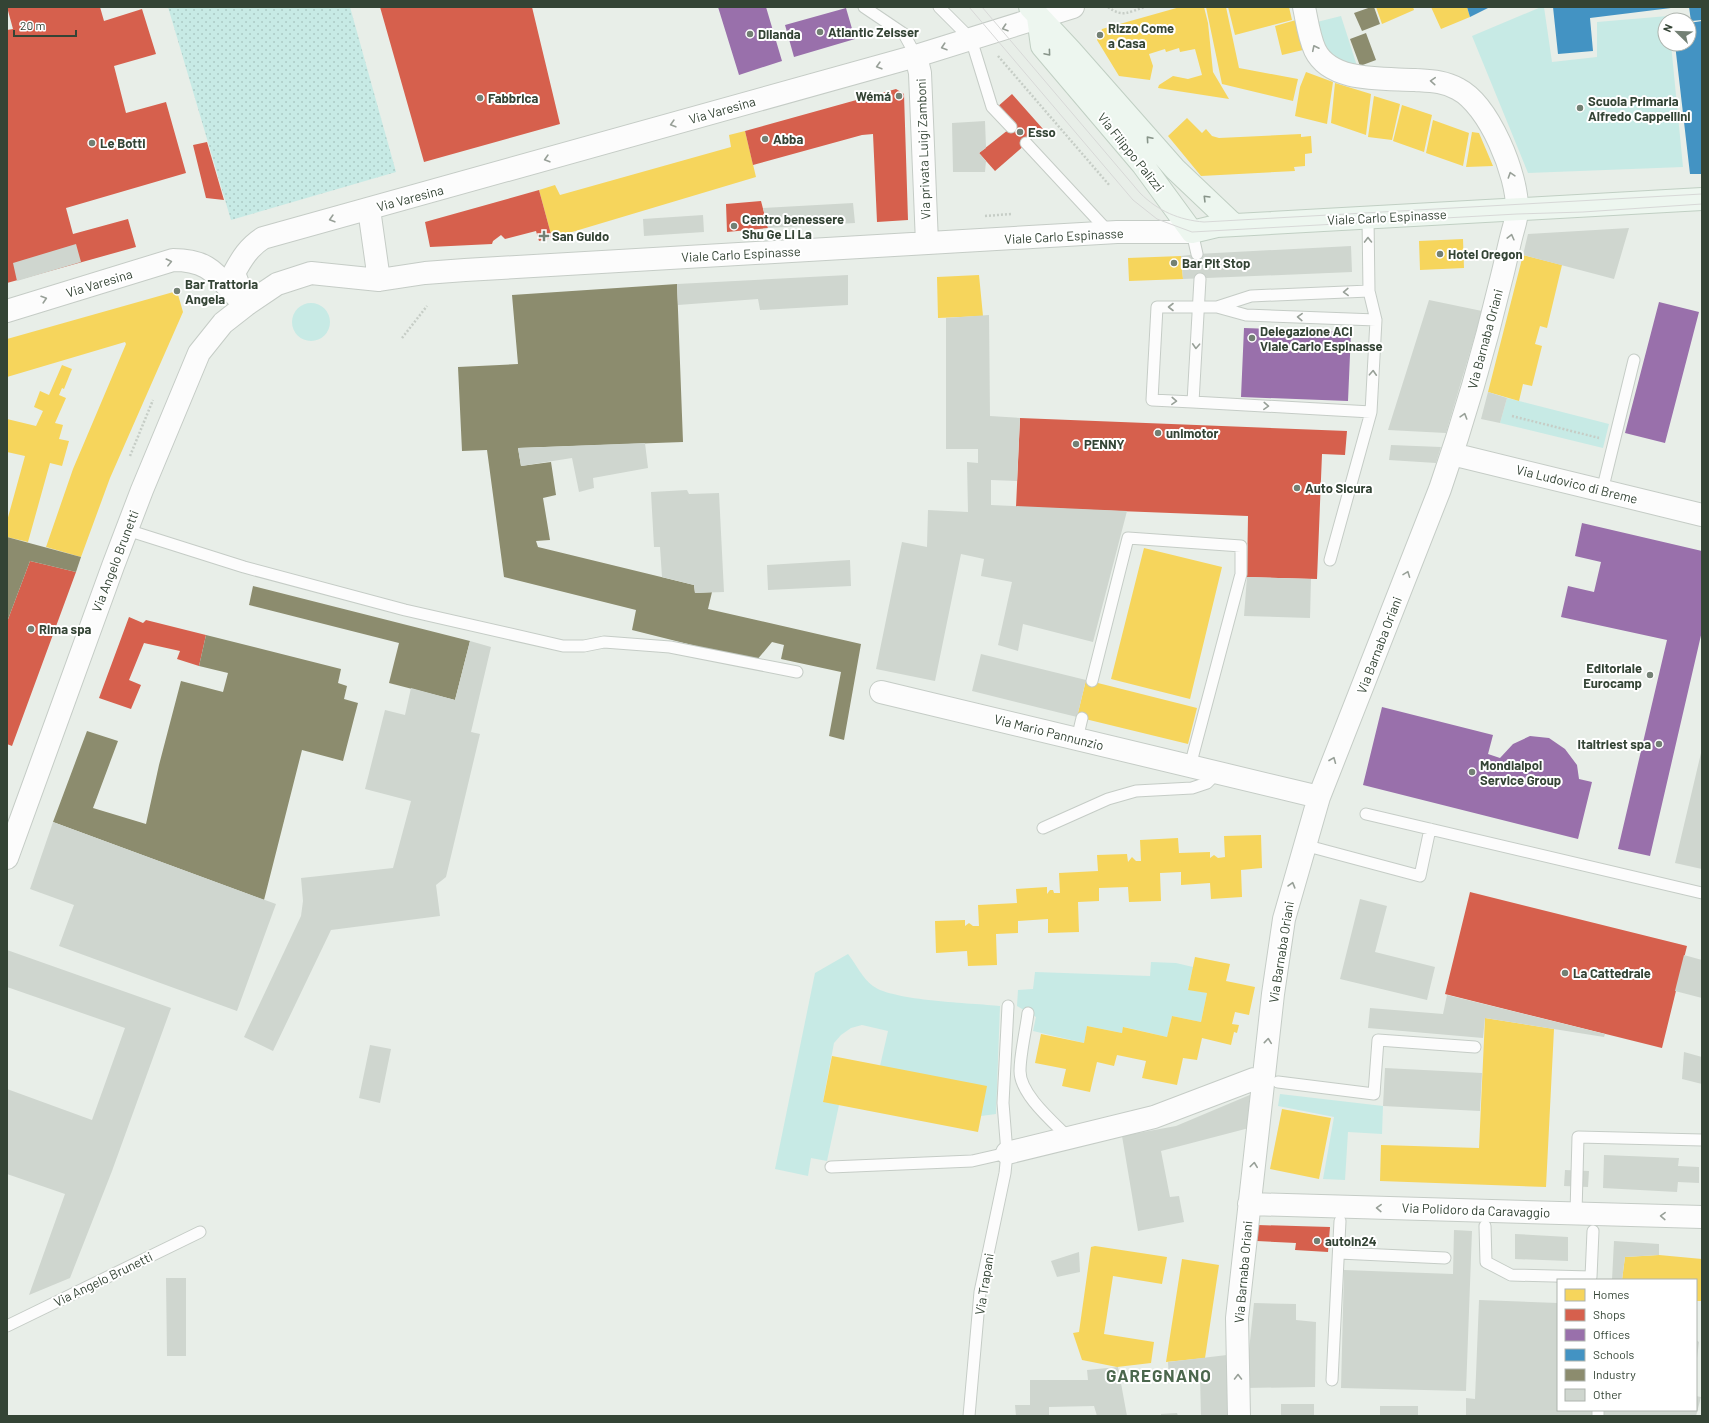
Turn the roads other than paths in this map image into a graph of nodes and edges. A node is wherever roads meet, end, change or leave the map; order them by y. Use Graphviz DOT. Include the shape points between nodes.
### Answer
graph roads {
  1 [pos="864,7"];
  2 [pos="939,7"];
  3 [pos="1073,7"];
  4 [pos="1304,7"];
  5 [pos="1034,12"];
  6 [pos="971,39"];
  7 [pos="916,56"];
  8 [pos="1011,127"];
  9 [pos="1026,144"];
  10 [pos="1175,169"];
  11 [pos="1702,199"];
  12 [pos="369,208"];
  13 [pos="1517,211"];
  14 [pos="1368,218"];
  15 [pos="1234,225"];
  16 [pos="1113,232"];
  17 [pos="1192,232"];
  18 [pos="926,243"];
  19 [pos="1197,254"];
  20 [pos="1200,279"];
  21 [pos="379,280"];
  22 [pos="1369,291"];
  23 [pos="246,305"];
  24 [pos="1199,307"];
  25 [pos="1218,307"];
  26 [pos="7,310"];
  27 [pos="1376,320"];
  28 [pos="1634,360"];
  29 [pos="1192,402"];
  30 [pos="1371,412"];
  31 [pos="1452,454"];
  32 [pos="1602,491"];
  33 [pos="1702,515"];
  34 [pos="127,530"];
  35 [pos="1330,560"];
  36 [pos="797,672"];
  37 [pos="1092,681"];
  38 [pos="881,692"];
  39 [pos="1082,718"];
  40 [pos="1077,739"];
  41 [pos="1190,766"];
  42 [pos="1217,772"];
  43 [pos="1319,797"];
  44 [pos="1366,814"];
  45 [pos="1043,828"];
  46 [pos="1430,829"];
  47 [pos="1304,845"];
  48 [pos="7,858"];
  49 [pos="1702,893"];
  50 [pos="1008,1006"];
  51 [pos="1028,1012"];
  52 [pos="1475,1047"];
  53 [pos="1271,1081"];
  54 [pos="1068,1137"];
  55 [pos="1702,1140"];
  56 [pos="1007,1153"];
  57 [pos="831,1167"];
  58 [pos="1249,1204"];
  59 [pos="1576,1213"];
  60 [pos="1702,1217"];
  61 [pos="1340,1221"];
  62 [pos="1485,1226"];
  63 [pos="1593,1230"];
  64 [pos="200,1232"];
  65 [pos="1339,1253"];
  66 [pos="1445,1258"];
  67 [pos="1592,1278"];
  68 [pos="7,1326"];
  69 [pos="1332,1380"];
  70 [pos="969,1416"];
  71 [pos="1239,1416"];
  1 -- 7 [label="lane" via="904,34"];
  2 -- 6 [label="lane"];
  3 -- 5 [label="street, Via Varesina"];
  13 -- 4 [label="street, one-way" via="1513,179 1501,145 1488,120 1473,100 1459,89 1442,82 1355,76 1338,72 1325,64 1316,51 1310,38"];
  5 -- 6 [label="street, Via Varesina, one-way"];
  10 -- 5 [label="street, Via Filippo Palizzi, one-way"];
  5 -- 17 [label="street, Via Filippo Palizzi, one-way" via="1042,46 1143,165"];
  6 -- 7 [label="street, Via Varesina, one-way"];
  6 -- 8 [label="lane" via="992,106"];
  7 -- 12 [label="street, Via Varesina, one-way"];
  7 -- 18 [label="street, Via privata Luigi Zamboni" via="920,73"];
  9 -- 16 [label="lane" via="1105,228"];
  15 -- 10 [label="street, Via Filippo Palizzi, one-way"];
  10 -- 17 [label="street, Via Filippo Palizzi" via="1190,211"];
  11 -- 13 [label="street, Viale Carlo Espinasse"];
  12 -- 21 [label="street"];
  12 -- 23 [label="street, Via Varesina, one-way" via="263,238 254,244 241,259 234,273"];
  13 -- 14 [label="street, Viale Carlo Espinasse"];
  31 -- 13 [label="street, Via Barnaba Oriani, one-way" via="1485,346"];
  14 -- 15 [label="street, Viale Carlo Espinasse"];
  22 -- 14 [label="lane, one-way"];
  15 -- 17 [label="street, Viale Carlo Espinasse"];
  16 -- 17 [label="street, Viale Carlo Espinasse"];
  16 -- 18 [label="street, Viale Carlo Espinasse"];
  17 -- 19 [label="lane"];
  18 -- 21 [label="street, Viale Carlo Espinasse" via="425,273"];
  20 -- 24 [label="lane"];
  21 -- 23 [label="street, Via Angelo Brunetti" via="311,272 277,284"];
  22 -- 25 [label="lane, one-way" via="1251,296"];
  22 -- 27 [label="lane"];
  26 -- 23 [label="street, Via Varesina, one-way" via="173,260 190,260 207,267"];
  23 -- 34 [label="street, Via Angelo Brunetti" via="223,323 199,353"];
  24 -- 25 [label="lane"];
  24 -- 29 [label="lane, one-way"];
  24 -- 29 [label="lane, one-way" via="1157,307 1152,400"];
  27 -- 25 [label="lane, one-way" via="1246,315"];
  30 -- 27 [label="lane, one-way"];
  28 -- 32 [label="lane"];
  29 -- 30 [label="lane, one-way"];
  30 -- 35 [label="lane"];
  31 -- 32 [label="street, Via Ludovico di Breme"];
  43 -- 31 [label="street, Via Barnaba Oriani, one-way" via="1435,504"];
  32 -- 33 [label="street, Via Ludovico di Breme"];
  34 -- 36 [label="lane" via="244,567 398,608 563,646 584,646 604,642 670,647"];
  34 -- 48 [label="street, Via Angelo Brunetti"];
  37 -- 41 [label="lane" via="1128,538 1241,546 1241,574"];
  38 -- 40 [label="street, Via Mario Pannunzio"];
  39 -- 40 [label="lane"];
  40 -- 41 [label="street, Via Mario Pannunzio"];
  41 -- 42 [label="street, Via Mario Pannunzio"];
  42 -- 43 [label="street, Via Mario Pannunzio"];
  42 -- 45 [label="lane" via="1208,783 1192,788 1136,791 1108,799"];
  43 -- 47 [label="street, Via Barnaba Oriani"];
  44 -- 46 [label="lane"];
  46 -- 47 [label="lane" via="1420,876"];
  46 -- 49 [label="lane"];
  53 -- 47 [label="street, Via Barnaba Oriani, one-way" via="1273,994 1284,919"];
  50 -- 56 [label="lane, Via Trapani" via="1003,1103"];
  51 -- 54 [label="lane" via="1020,1071 1022,1081 1027,1093"];
  52 -- 53 [label="lane" via="1378,1040 1374,1094"];
  53 -- 54 [label="street" via="1254,1079 1154,1117"];
  58 -- 53 [label="street, Via Barnaba Oriani, one-way"];
  54 -- 56 [label="street"];
  55 -- 59 [label="lane" via="1578,1137"];
  56 -- 57 [label="lane" via="972,1161"];
  56 -- 70 [label="lane, Via Trapani" via="980,1292"];
  59 -- 58 [label="street, Via Polidoro da Caravaggio, one-way"];
  71 -- 58 [label="street, Via Barnaba Oriani, one-way" via="1237,1318"];
  60 -- 59 [label="street, Via Polidoro da Caravaggio, one-way"];
  61 -- 65 [label="lane"];
  62 -- 67 [label="lane" via="1486,1262 1511,1274"];
  63 -- 67 [label="lane"];
  64 -- 68 [label="lane, Via Angelo Brunetti"];
  65 -- 66 [label="lane"];
  65 -- 69 [label="lane"];
}
